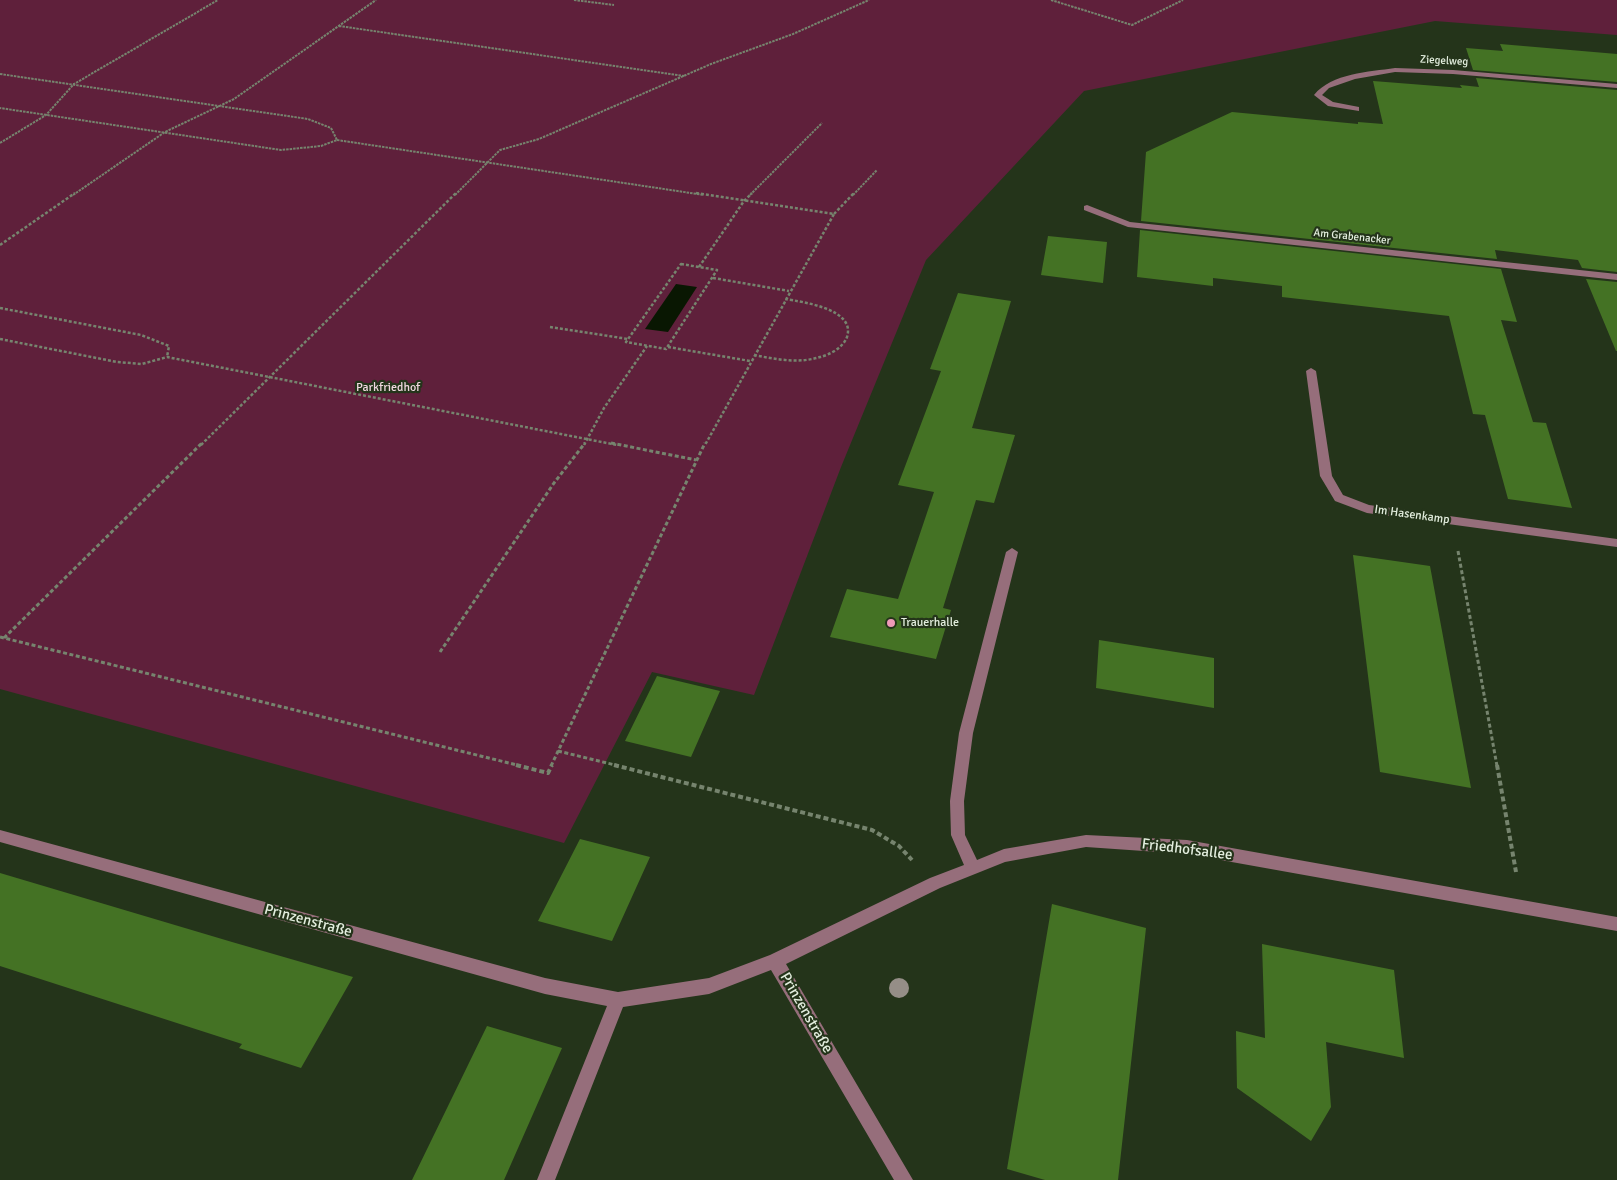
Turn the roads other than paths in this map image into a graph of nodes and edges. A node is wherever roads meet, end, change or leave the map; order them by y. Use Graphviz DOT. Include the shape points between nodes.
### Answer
graph roads {
  1 [pos="1617,86"];
  2 [pos="1356,109"];
  3 [pos="1087,208"];
  4 [pos="1617,277"];
  5 [pos="1311,371"];
  6 [pos="1617,543"];
  7 [pos="1012,552"];
  8 [pos="0,836"];
  9 [pos="973,869"];
  10 [pos="1617,924"];
  11 [pos="775,961"];
  12 [pos="618,1000"];
  13 [pos="546,1180"];
  14 [pos="904,1180"];
  1 -- 2 [label="street, Ziegelweg" via="1395,70 1326,86 1318,95 1331,104"];
  3 -- 4 [label="street, Am Grabenacker" via="1128,224"];
  5 -- 6 [label="street, Im Hasenkamp" via="1326,476 1339,498 1367,509"];
  7 -- 9 [label="street" via="966,733 957,801 958,835"];
  8 -- 12 [label="street, Prinzenstraße" via="545,986"];
  9 -- 10 [label="street, Friedhofsallee" via="1004,856 1086,841 1178,846"];
  9 -- 11 [label="street, Friedhofsallee" via="935,883"];
  11 -- 12 [label="street, Prinzenstraße" via="709,986"];
  11 -- 14 [label="street, Prinzenstraße"];
  12 -- 13 [label="street"];
}
